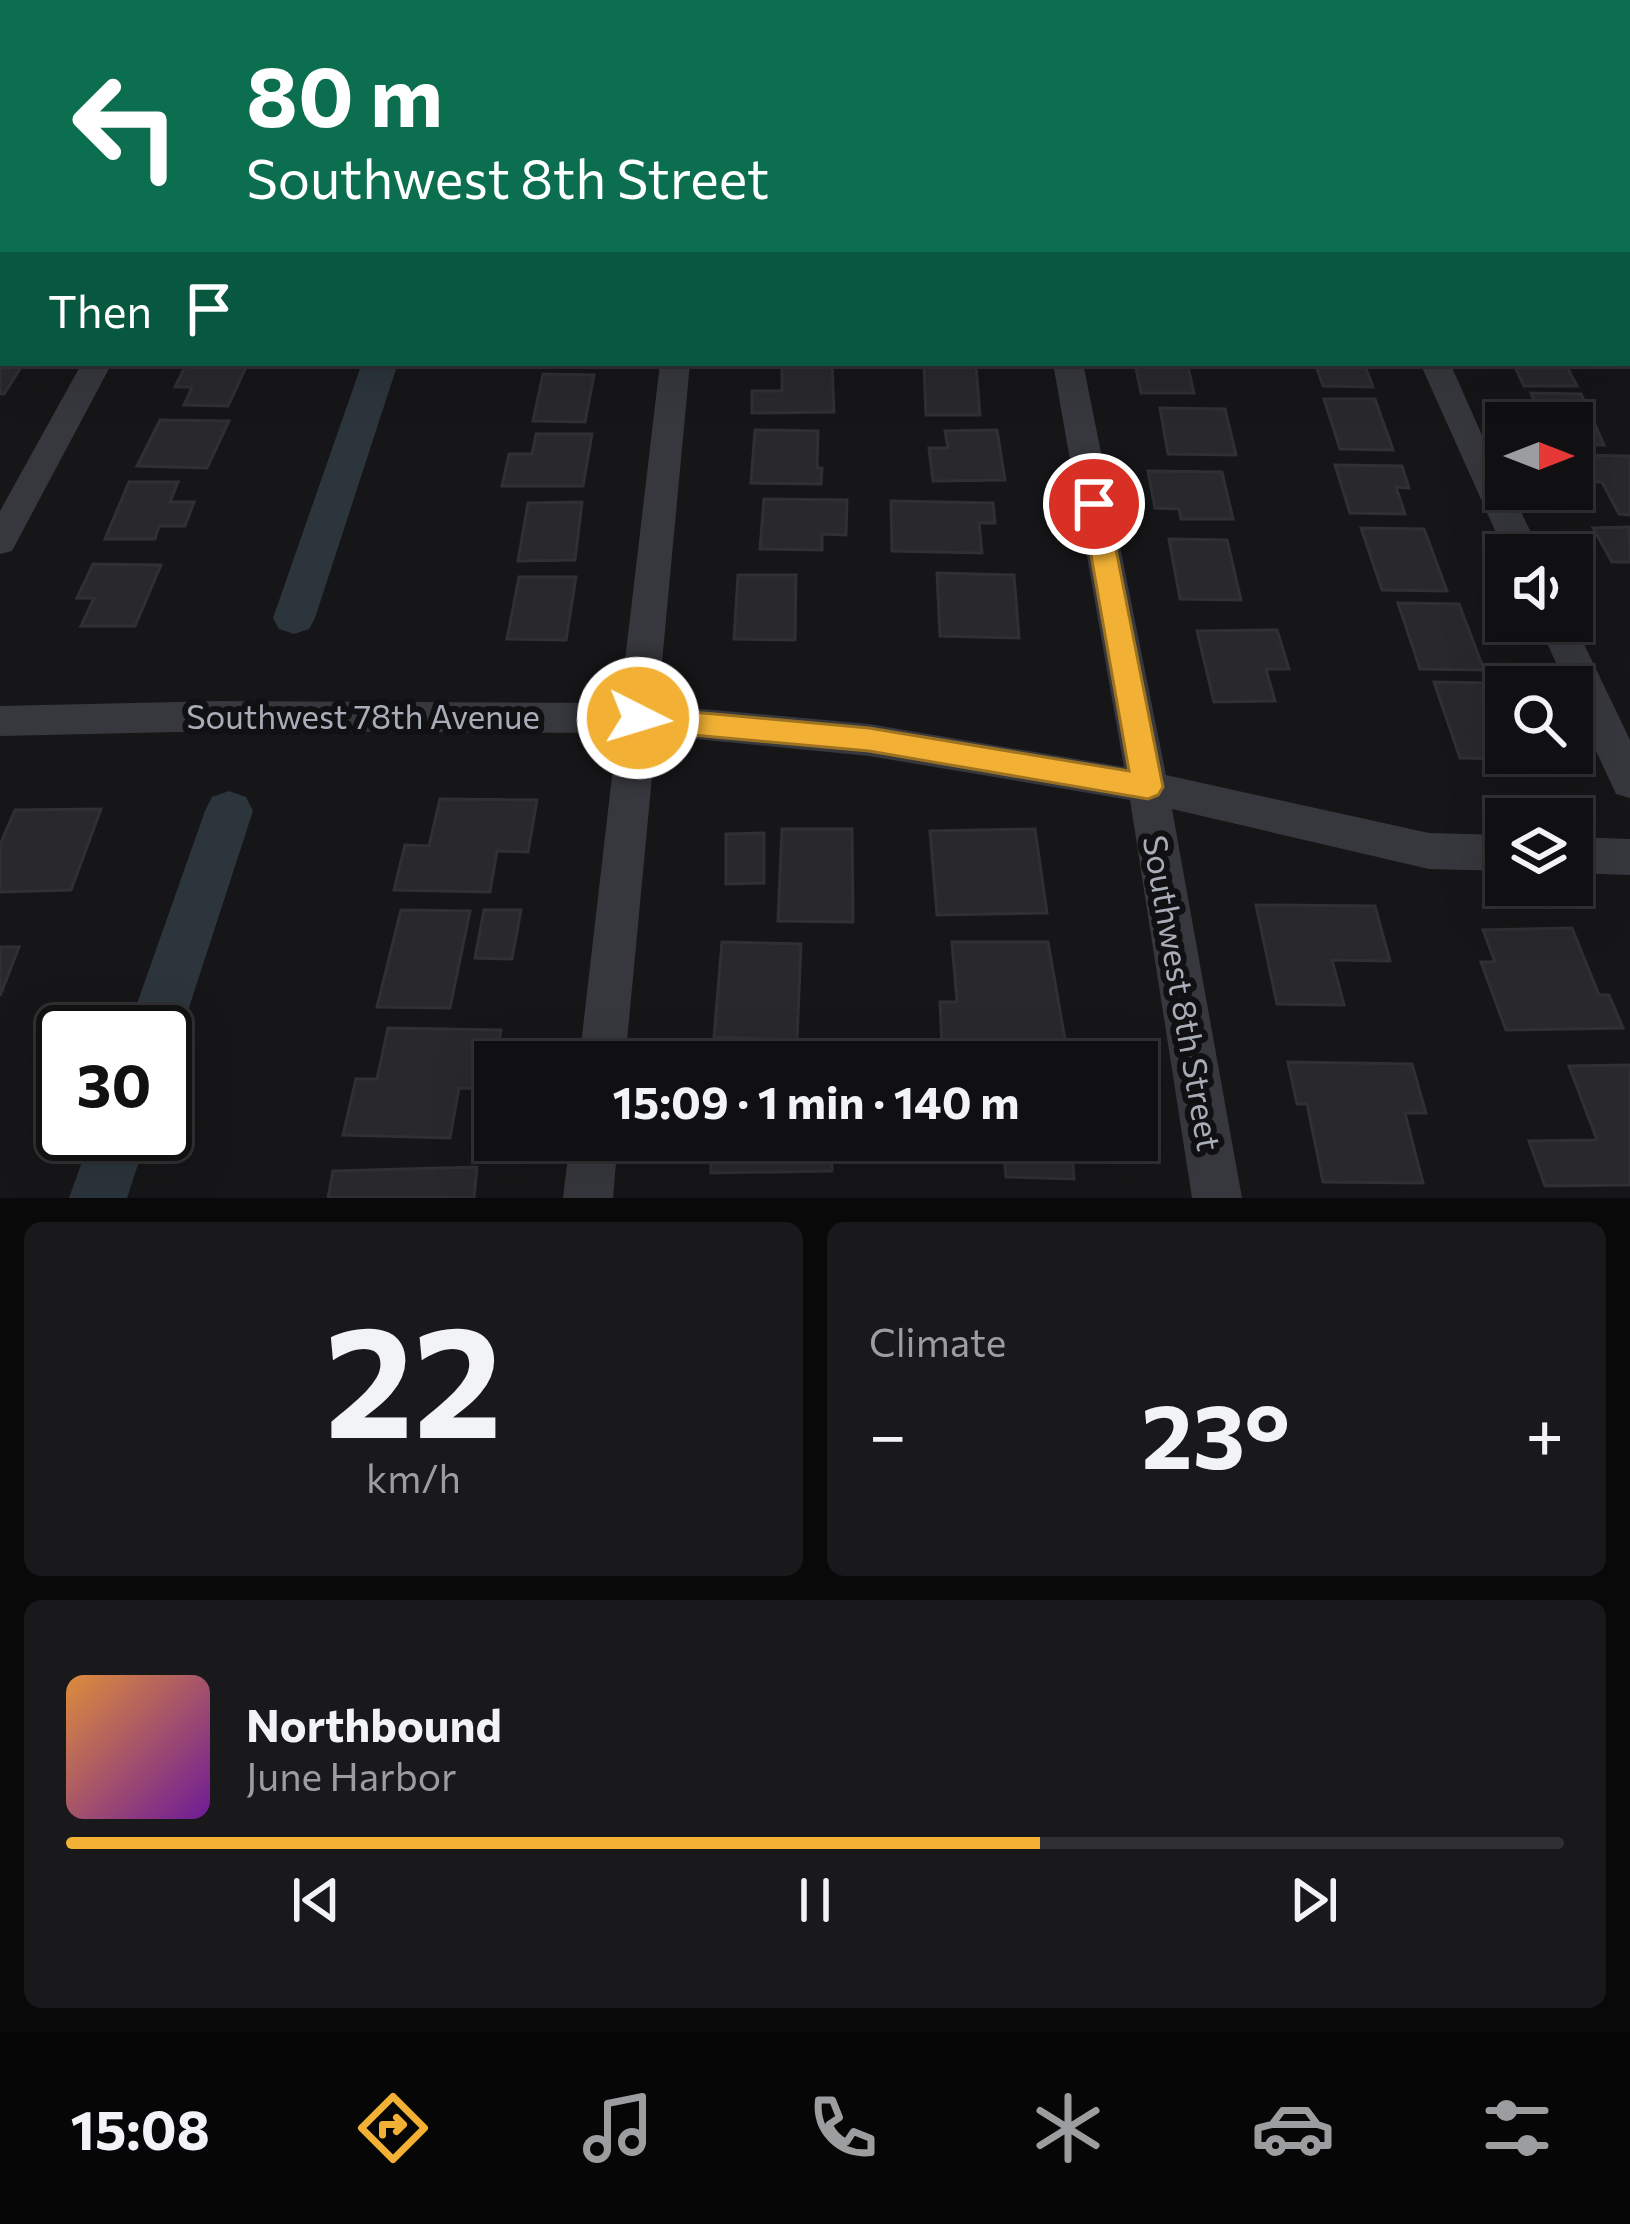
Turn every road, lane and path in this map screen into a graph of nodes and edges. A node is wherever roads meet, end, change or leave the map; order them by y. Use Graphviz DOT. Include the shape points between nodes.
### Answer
graph roads {
  1 [pos="95,366"];
  2 [pos="675,366"];
  3 [pos="1069,366"];
  4 [pos="1436,366"];
  5 [pos="1515,534"];
  6 [pos="0,542"];
  7 [pos="1565,642"];
  8 [pos="638,718"];
  9 [pos="0,721"];
  10 [pos="1630,782"];
  11 [pos="1148,787"];
  12 [pos="1485,853"];
  13 [pos="1593,856"];
  14 [pos="1630,857"];
  15 [pos="604,1041"];
  16 [pos="592,1161"];
  17 [pos="588,1198"];
  18 [pos="1217,1198"];
  1 -- 6 [label="street"];
  2 -- 8 [label="street"];
  3 -- 11 [label="street, Southwest 8th Street"];
  4 -- 5 [label="street"];
  7 -- 10 [label="street"];
  8 -- 9 [label="street, Southwest 78th Avenue"];
  8 -- 11 [label="street, Southwest 78th Avenue" via="869,740"];
  8 -- 15 [label="street"];
  11 -- 12 [label="street, Southwest 78th Avenue" via="1429,851"];
  11 -- 18 [label="street, Southwest 8th Street"];
  13 -- 14 [label="street"];
  16 -- 17 [label="street"];
}
